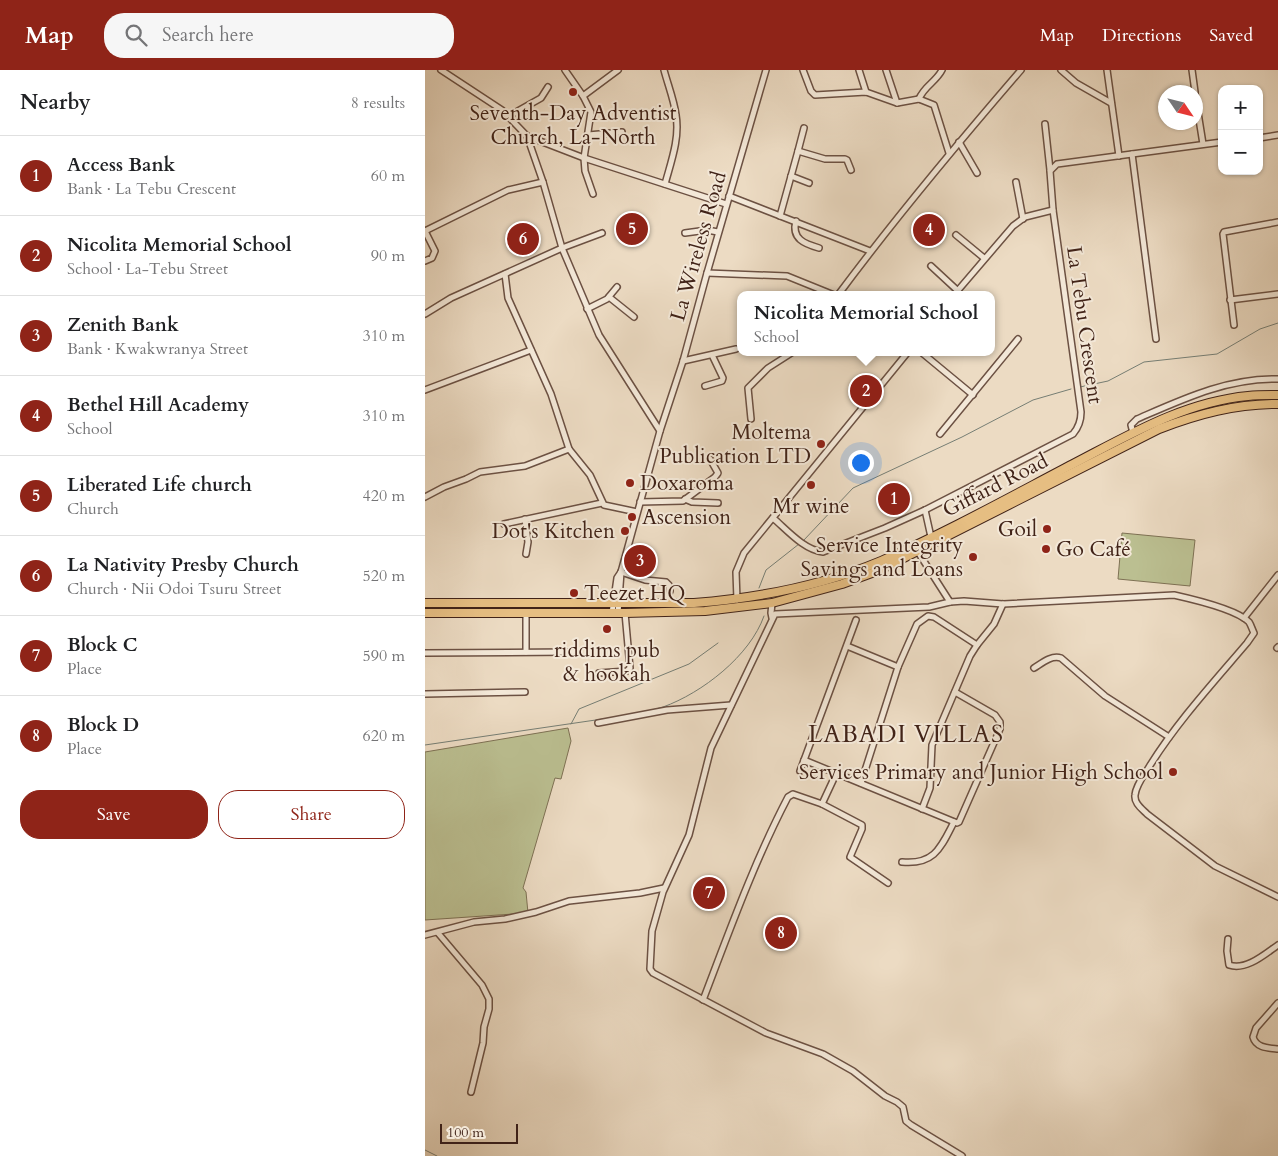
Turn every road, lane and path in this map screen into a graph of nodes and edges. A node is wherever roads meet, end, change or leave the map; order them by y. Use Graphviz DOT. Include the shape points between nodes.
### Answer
graph roads {
  1 [pos="441,70"];
  2 [pos="565,70"];
  3 [pos="618,70"];
  4 [pos="664,70"];
  5 [pos="766,70"];
  6 [pos="803,70"];
  7 [pos="859,70"];
  8 [pos="886,70"];
  9 [pos="942,70"];
  10 [pos="1021,70"];
  11 [pos="1061,70"];
  12 [pos="1107,70"];
  13 [pos="1192,70"];
  14 [pos="1194,85"];
  15 [pos="547,87"];
  16 [pos="866,92"];
  17 [pos="583,96"];
  18 [pos="919,98"];
  19 [pos="897,103"];
  20 [pos="1111,103"];
  21 [pos="509,116"];
  22 [pos="1045,124"];
  23 [pos="804,128"];
  24 [pos="1201,130"];
  25 [pos="622,132"];
  26 [pos="588,135"];
  27 [pos="1278,135"];
  28 [pos="527,136"];
  29 [pos="1263,137"];
  30 [pos="959,142"];
  31 [pos="1218,142"];
  32 [pos="1203,144"];
  33 [pos="798,151"];
  34 [pos="949,153"];
  35 [pos="1132,154"];
  36 [pos="1119,156"];
  37 [pos="584,158"];
  38 [pos="851,170"];
  39 [pos="1050,171"];
  40 [pos="977,173"];
  41 [pos="791,176"];
  42 [pos="543,182"];
  43 [pos="1016,182"];
  44 [pos="809,183"];
  45 [pos="665,184"];
  46 [pos="593,194"];
  47 [pos="729,196"];
  48 [pos="727,204"];
  49 [pos="1053,210"];
  50 [pos="780,216"];
  51 [pos="1023,218"];
  52 [pos="796,222"];
  53 [pos="1278,222"];
  54 [pos="425,231"];
  55 [pos="718,232"];
  56 [pos="602,233"];
  57 [pos="685,233"];
  58 [pos="956,235"];
  59 [pos="562,248"];
  60 [pos="819,248"];
  61 [pos="870,251"];
  62 [pos="984,258"];
  63 [pos="425,261"];
  64 [pos="931,266"];
  65 [pos="707,273"];
  66 [pos="505,274"];
  67 [pos="617,287"];
  68 [pos="824,291"];
  69 [pos="841,291"];
  70 [pos="954,291"];
  71 [pos="958,291"];
  72 [pos="1278,294"];
  73 [pos="609,298"];
  74 [pos="1231,300"];
  75 [pos="587,309"];
  76 [pos="425,314"];
  77 [pos="634,317"];
  78 [pos="1234,325"];
  79 [pos="1018,339"];
  80 [pos="1156,339"];
  81 [pos="736,349"];
  82 [pos="531,350"];
  83 [pos="712,355"];
  84 [pos="787,356"];
  85 [pos="905,356"];
  86 [pos="926,356"];
  87 [pos="683,360"];
  88 [pos="1278,379"];
  89 [pos="705,386"];
  90 [pos="425,390"];
  91 [pos="973,395"];
  92 [pos="1278,395"];
  93 [pos="1278,404"];
  94 [pos="751,419"];
  95 [pos="660,431"];
  96 [pos="1133,433"];
  97 [pos="940,434"];
  98 [pos="569,449"];
  99 [pos="710,459"];
  100 [pos="425,497"];
  101 [pos="685,499"];
  102 [pos="640,502"];
  103 [pos="718,503"];
  104 [pos="603,504"];
  105 [pos="925,510"];
  106 [pos="637,512"];
  107 [pos="773,518"];
  108 [pos="525,519"];
  109 [pos="504,524"];
  110 [pos="931,537"];
  111 [pos="918,552"];
  112 [pos="526,554"];
  113 [pos="621,572"];
  114 [pos="1278,574"];
  115 [pos="737,600"];
  116 [pos="950,602"];
  117 [pos="425,603"];
  118 [pos="615,603"];
  119 [pos="665,603"];
  120 [pos="772,603"];
  121 [pos="1003,604"];
  122 [pos="425,613"];
  123 [pos="526,613"];
  124 [pos="618,613"];
  125 [pos="773,618"];
  126 [pos="1244,618"];
  127 [pos="856,620"];
  128 [pos="977,645"];
  129 [pos="847,646"];
  130 [pos="525,652"];
  131 [pos="572,652"];
  132 [pos="425,653"];
  133 [pos="898,667"];
  134 [pos="1034,668"];
  135 [pos="599,673"];
  136 [pos="525,692"];
  137 [pos="955,692"];
  138 [pos="425,694"];
  139 [pos="731,704"];
  140 [pos="598,724"];
  141 [pos="1169,737"];
  142 [pos="804,760"];
  143 [pos="800,771"];
  144 [pos="836,774"];
  145 [pos="861,783"];
  146 [pos="822,804"];
  147 [pos="922,809"];
  148 [pos="954,822"];
  149 [pos="902,862"];
  150 [pos="888,883"];
  151 [pos="664,888"];
  152 [pos="1278,898"];
  153 [pos="438,933"];
  154 [pos="425,935"];
  155 [pos="1228,939"];
  156 [pos="1278,945"];
  157 [pos="703,1000"];
  158 [pos="1278,1003"];
  159 [pos="1278,1049"];
  160 [pos="471,1092"];
  161 [pos="962,1156"];
  1 -- 21 [label="street"];
  2 -- 17 [label="street"];
  3 -- 17 [label="street"];
  4 -- 45 [label="street" via="677,116 673,158"];
  5 -- 47 [label="street, La Wireless Road"];
  6 -- 16 [label="street" via="815,95"];
  7 -- 16 [label="street"];
  8 -- 19 [label="street"];
  9 -- 18 [label="street"];
  10 -- 30 [label="street"];
  11 -- 20 [label="street" via="1076,83"];
  12 -- 20 [label="street"];
  13 -- 14 [label="street"];
  15 -- 21 [label="street" via="541,98"];
  16 -- 19 [label="street"];
  17 -- 26 [label="street" via="591,112"];
  18 -- 19 [label="street"];
  18 -- 34 [label="street" via="935,107"];
  20 -- 36 [label="street"];
  21 -- 28 [label="street"];
  22 -- 39 [label="street"];
  23 -- 33 [label="street"];
  24 -- 32 [label="street"];
  25 -- 26 [label="street"];
  26 -- 37 [label="street"];
  27 -- 29 [label="street"];
  28 -- 37 [label="street"];
  28 -- 42 [label="street"];
  30 -- 34 [label="street"];
  30 -- 40 [label="street"];
  31 -- 32 [label="street"];
  32 -- 35 [label="street"];
  33 -- 38 [label="street" via="825,159 845,159"];
  33 -- 41 [label="street"];
  34 -- 61 [label="street"];
  35 -- 36 [label="street"];
  35 -- 80 [label="street"];
  36 -- 39 [label="street" via="1057,164"];
  37 -- 45 [label="street"];
  37 -- 46 [label="street"];
  39 -- 49 [label="street"];
  41 -- 44 [label="street"];
  41 -- 50 [label="street"];
  42 -- 54 [label="street" via="513,188"];
  42 -- 59 [label="street"];
  43 -- 51 [label="street"];
  45 -- 48 [label="street"];
  47 -- 48 [label="street, La Wireless Road"];
  47 -- 50 [label="street"];
  48 -- 55 [label="street, La Wireless Road"];
  49 -- 51 [label="street"];
  49 -- 105 [label="street, La Tebu Crescent" via="1081,412 1078,428 1073,434"];
  50 -- 52 [label="street"];
  51 -- 62 [label="street"];
  52 -- 60 [label="street" via="796,234 801,242"];
  52 -- 61 [label="street"];
  53 -- 74 [label="street" via="1224,232"];
  54 -- 63 [label="street" via="435,252"];
  55 -- 57 [label="street"];
  55 -- 65 [label="street, La Wireless Road"];
  56 -- 59 [label="street"];
  58 -- 62 [label="street"];
  59 -- 66 [label="street"];
  59 -- 75 [label="street"];
  61 -- 69 [label="street"];
  62 -- 71 [label="street"];
  64 -- 70 [label="street"];
  65 -- 68 [label="street" via="787,276"];
  65 -- 87 [label="street, La Wireless Road"];
  66 -- 76 [label="street" via="451,298"];
  66 -- 82 [label="street" via="508,298"];
  67 -- 73 [label="street"];
  72 -- 74 [label="street"];
  73 -- 75 [label="street"];
  73 -- 77 [label="street"];
  74 -- 78 [label="street"];
  75 -- 95 [label="street" via="611,355"];
  79 -- 91 [label="street"];
  81 -- 83 [label="street"];
  82 -- 90 [label="street"];
  82 -- 98 [label="street" via="551,394"];
  83 -- 87 [label="street"];
  83 -- 89 [label="street" via="723,378"];
  84 -- 94 [label="street" via="748,388"];
  85 -- 107 [label="street"];
  86 -- 91 [label="street"];
  87 -- 95 [label="street, La Wireless Road"];
  88 -- 96 [label="street" via="1256,378 1197,393 1137,420 1131,425"];
  91 -- 97 [label="street"];
  92 -- 96 [label="main road, Giffard Road" via="1209,403"];
  93 -- 111 [label="main road, Giffard Road" via="1233,406 1159,429"];
  95 -- 102 [label="street, La Wireless Road"];
  96 -- 110 [label="main road, Giffard Road"];
  98 -- 100 [label="street" via="525,466 480,472"];
  98 -- 104 [label="street" via="590,475"];
  99 -- 101 [label="street" via="718,473"];
  101 -- 102 [label="street" via="680,502"];
  101 -- 103 [label="street"];
  102 -- 106 [label="street, La Wireless Road"];
  104 -- 106 [label="street"];
  104 -- 108 [label="street"];
  105 -- 107 [label="street, La Tebu Crescent" via="823,552 808,547"];
  105 -- 110 [label="street"];
  106 -- 113 [label="street, La Wireless Road"];
  107 -- 115 [label="street" via="737,567"];
  108 -- 109 [label="street"];
  108 -- 112 [label="street"];
  110 -- 115 [label="main road, Giffard Road" via="841,576 799,589"];
  111 -- 116 [label="street"];
  111 -- 120 [label="main road, Giffard Road" via="841,584"];
  113 -- 118 [label="street, La Wireless Road"];
  113 -- 119 [label="street" via="665,582 670,591"];
  114 -- 126 [label="street"];
  115 -- 119 [label="main road, Giffard Road"];
  116 -- 121 [label="street"];
  116 -- 125 [label="street" via="929,607 777,612"];
  117 -- 118 [label="main road, Giffard Road"];
  118 -- 119 [label="main road, Giffard Road"];
  118 -- 124 [label="street, La Wireless Road"];
  120 -- 124 [label="main road, Giffard Road" via="705,611"];
  120 -- 125 [label="street"];
  121 -- 126 [label="street" via="1174,595"];
  121 -- 128 [label="street" via="994,624"];
  122 -- 123 [label="main road, Giffard Road"];
  123 -- 124 [label="main road, Giffard Road"];
  123 -- 130 [label="street"];
  124 -- 135 [label="street, La Wireless Road" via="630,668"];
  125 -- 139 [label="street"];
  126 -- 141 [label="street" via="1254,633"];
  127 -- 129 [label="street"];
  128 -- 133 [label="street" via="928,616 917,624"];
  128 -- 137 [label="street"];
  129 -- 133 [label="street"];
  129 -- 142 [label="street"];
  130 -- 131 [label="street"];
  130 -- 132 [label="street"];
  133 -- 145 [label="street"];
  134 -- 141 [label="street" via="1046,660 1057,656 1061,658 1105,696"];
  136 -- 138 [label="street"];
  137 -- 147 [label="street" via="932,745 929,788"];
  137 -- 148 [label="street" via="995,714 1000,729 961,820"];
  139 -- 140 [label="street" via="667,710"];
  139 -- 151 [label="street" via="707,759 689,835"];
  141 -- 152 [label="street" via="1136,792 1138,806 1215,866"];
  142 -- 143 [label="street"];
  142 -- 144 [label="street"];
  144 -- 145 [label="street"];
  144 -- 146 [label="street"];
  145 -- 147 [label="street"];
  146 -- 150 [label="street" via="862,825 850,857"];
  146 -- 157 [label="street" via="793,794 788,797 737,910"];
  147 -- 148 [label="street"];
  148 -- 149 [label="street" via="937,853 916,863"];
  151 -- 153 [label="street" via="569,901 535,912 474,922"];
  151 -- 157 [label="street" via="652,931 650,970"];
  153 -- 154 [label="street"];
  153 -- 160 [label="street" via="468,967 489,998 483,1043"];
  155 -- 156 [label="street" via="1229,965 1236,967 1253,962"];
  157 -- 161 [label="street" via="766,1033 823,1054 862,1076 903,1107 911,1125"];
  158 -- 159 [label="street" via="1253,1037 1265,1048"];
}
